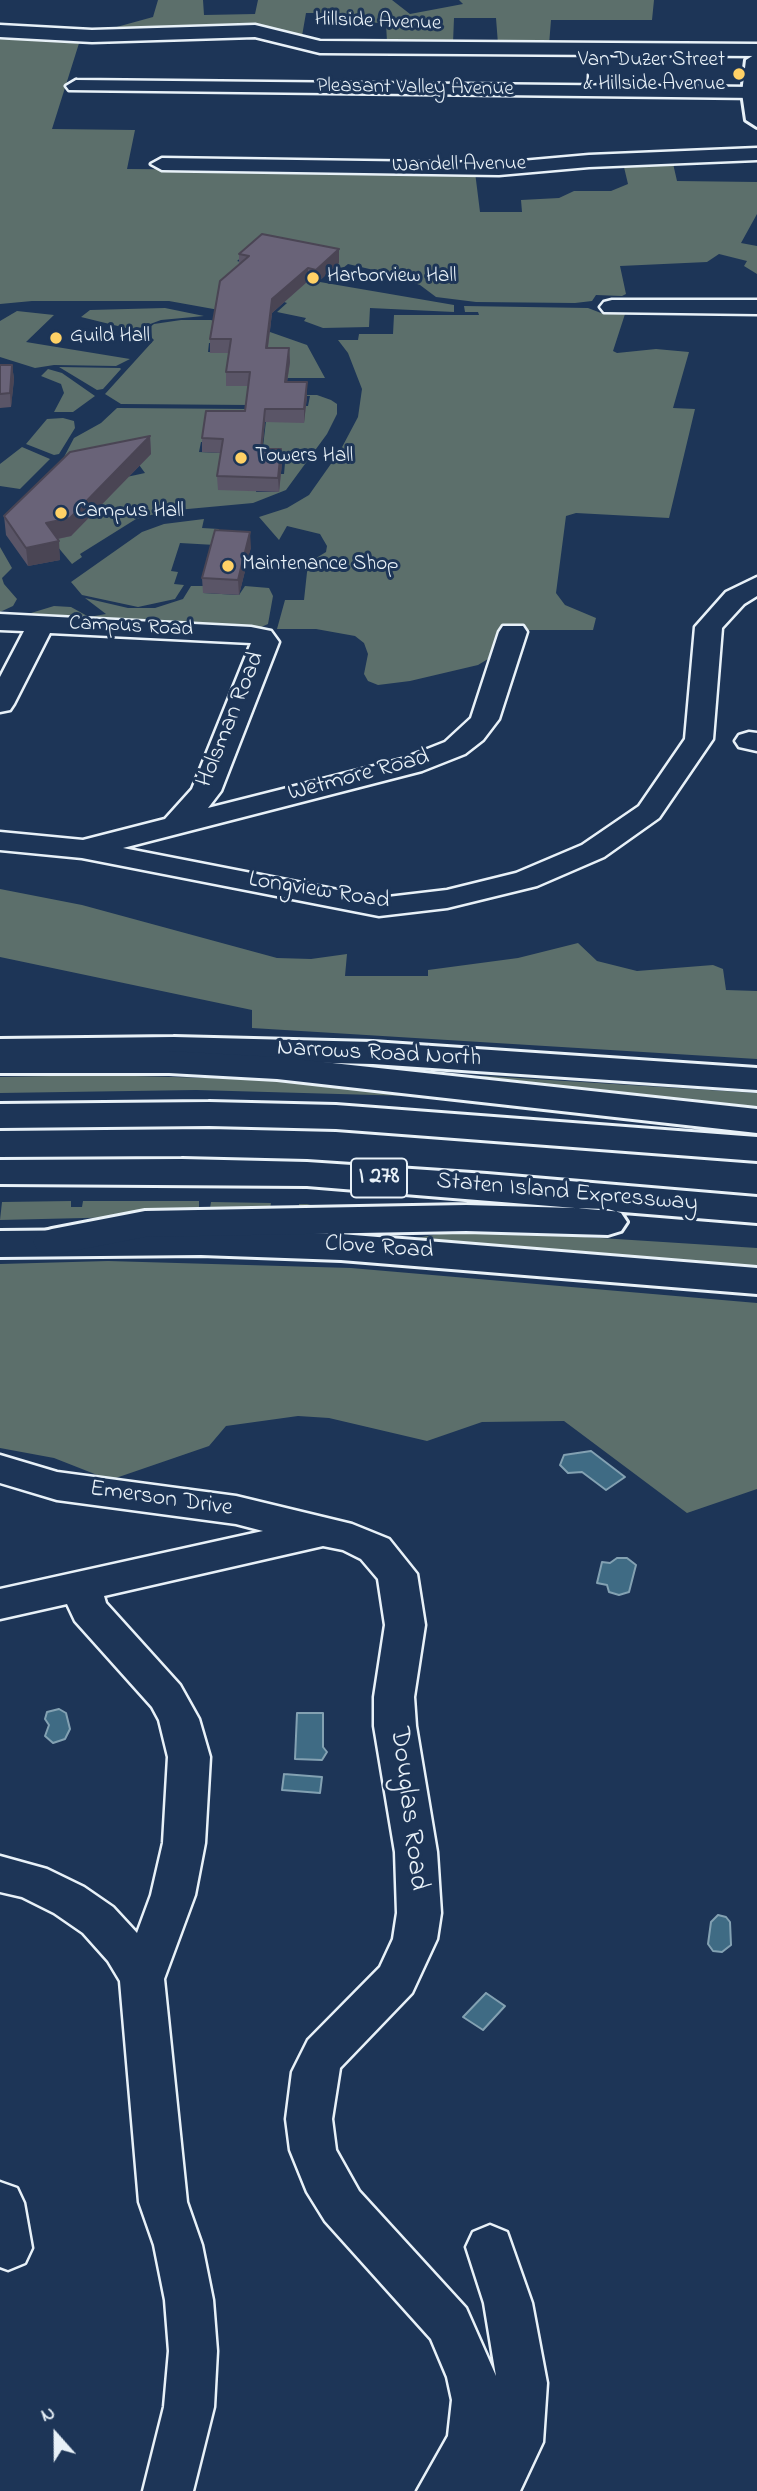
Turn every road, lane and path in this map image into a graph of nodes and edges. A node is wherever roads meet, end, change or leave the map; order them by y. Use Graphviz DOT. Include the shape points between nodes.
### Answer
graph roads {
  1 [pos="0,31"];
  2 [pos="757,50"];
  3 [pos="757,60"];
  4 [pos="76,86"];
  5 [pos="753,93"];
  6 [pos="756,118"];
  7 [pos="757,154"];
  8 [pos="162,164"];
  9 [pos="612,307"];
  10 [pos="757,307"];
  11 [pos="757,585"];
  12 [pos="0,622"];
  13 [pos="41,624"];
  14 [pos="513,632"];
  15 [pos="261,637"];
  16 [pos="0,704"];
  17 [pos="175,825"];
  18 [pos="0,841"];
  19 [pos="82,849"];
  20 [pos="0,1050"];
  21 [pos="0,1062"];
  22 [pos="757,1079"];
  23 [pos="0,1116"];
  24 [pos="757,1121"];
  25 [pos="757,1149"];
  26 [pos="0,1172"];
  27 [pos="757,1210"];
  28 [pos="757,1225"];
  29 [pos="52,1242"];
  30 [pos="0,1244"];
  31 [pos="757,1281"];
  32 [pos="0,1469"];
  33 [pos="57,1486"];
  34 [pos="0,1495"];
  35 [pos="323,1532"];
  36 [pos="80,1585"];
  37 [pos="0,1604"];
  38 [pos="0,1874"];
  39 [pos="142,1979"];
  40 [pos="0,2203"];
  41 [pos="490,2247"];
  42 [pos="8,2248"];
  43 [pos="168,2491"];
  44 [pos="442,2491"];
  45 [pos="490,2491"];
  1 -- 2 [label="street, Hillside Avenue" via="92,36 255,31 320,47"];
  3 -- 5 [label="main road"];
  4 -- 5 [label="street, Pleasant Valley Avenue"];
  5 -- 6 [label="main road"];
  7 -- 8 [label="street, Wandell Avenue" via="499,169"];
  9 -- 10 [label="street"];
  11 -- 19 [label="street, Longview Road" via="735,598 709,628 699,739 649,812 625,831 561,866 488,891 379,906"];
  12 -- 13 [label="street, Campus Road"];
  13 -- 15 [label="street, Campus Road"];
  13 -- 16 [label="street"];
  14 -- 17 [label="street, Wetmore Road" via="485,719 455,748 412,765"];
  15 -- 17 [label="street, Holsman Road" via="265,642 206,791"];
  17 -- 19 [label="street"];
  18 -- 19 [label="street, Longview Road"];
  20 -- 22 [label="main road, Narrows Road North" via="349,1052"];
  21 -- 24 [label="main road" via="169,1062 277,1068"];
  23 -- 25 [label="main road" via="350,1118"];
  26 -- 27 [label="main road, Staten Island Expressway / I 278" via="307,1174"];
  28 -- 29 [label="main road" via="507,1218 172,1223"];
  29 -- 30 [label="main road, Clove Road"];
  29 -- 31 [label="main road, Clove Road" via="341,1247"];
  32 -- 33 [label="street, Emerson Drive"];
  33 -- 34 [label="street"];
  33 -- 35 [label="street, Emerson Drive" via="236,1510"];
  35 -- 36 [label="street, Douglas Road"];
  35 -- 44 [label="street, Douglas Road" via="375,1549 397,1574 405,1625 394,1697 395,1726 416,1852 419,1913 415,1940 396,1980 336,2038 315,2072 309,2119 313,2150 342,2206 449,2324 461,2348 477,2400 475,2422 472,2442"];
  36 -- 37 [label="street, Douglas Road"];
  36 -- 39 [label="street" via="89,1610 166,1696 179,1719 189,1757 184,1843 173,1895"];
  38 -- 39 [label="street" via="69,1899 98,1920 124,1948"];
  39 -- 43 [label="street" via="163,2202 190,2301 193,2351 189,2407"];
  40 -- 42 [label="street"];
  41 -- 45 [label="street" via="508,2303 522,2383 518,2442"];
}
